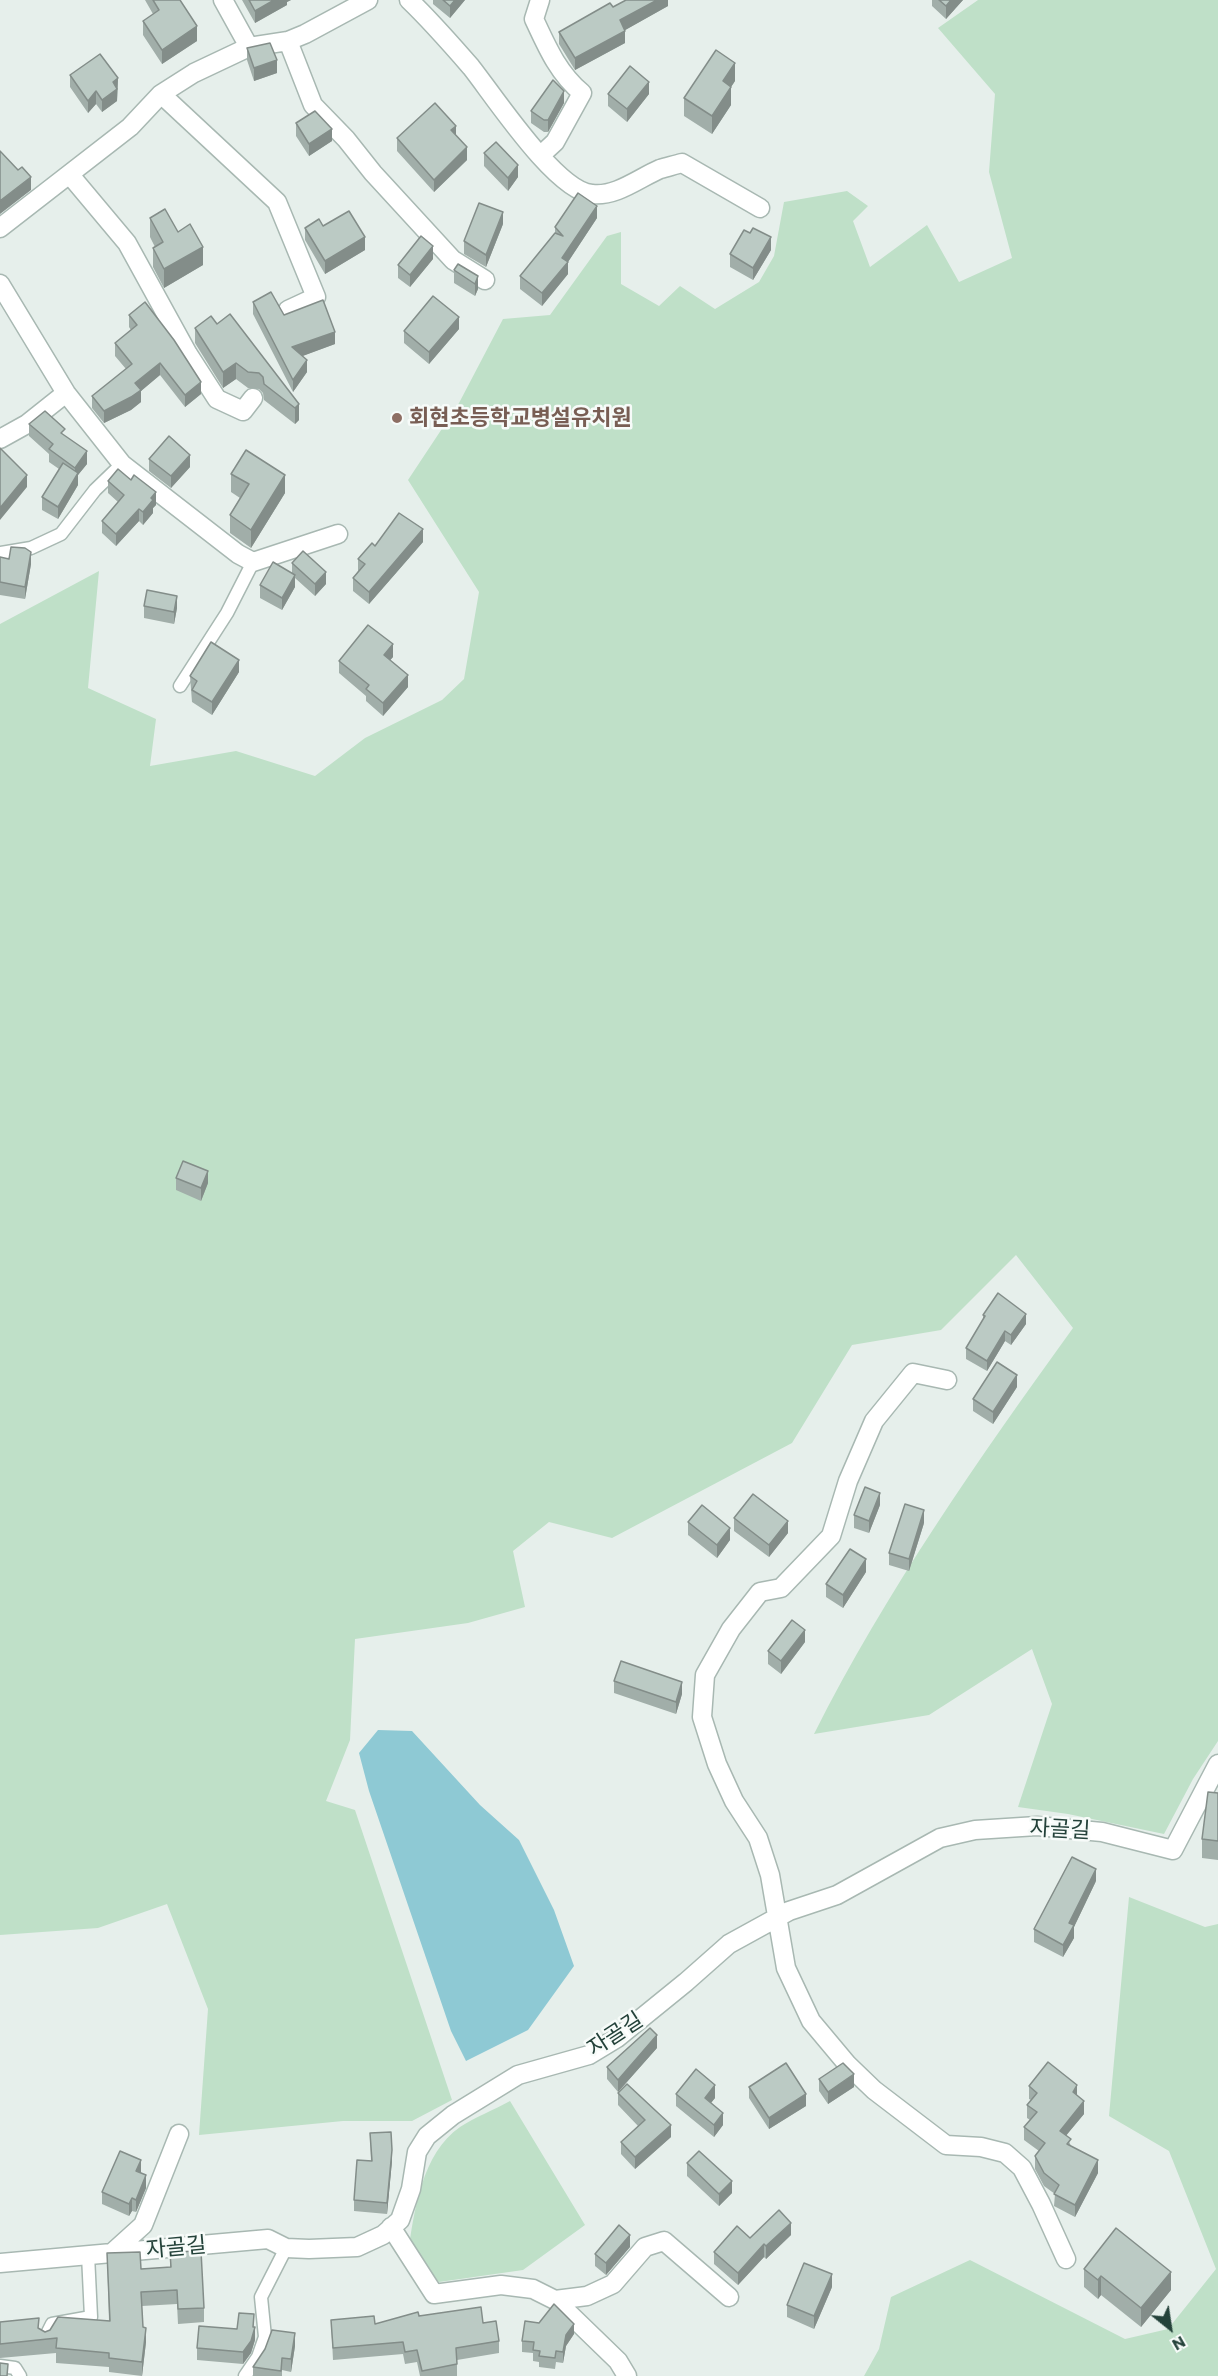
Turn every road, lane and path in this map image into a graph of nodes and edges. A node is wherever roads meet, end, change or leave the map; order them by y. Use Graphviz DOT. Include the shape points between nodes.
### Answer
graph roads {
  1 [pos="223,0"];
  2 [pos="368,0"];
  3 [pos="409,0"];
  4 [pos="540,0"];
  5 [pos="288,41"];
  6 [pos="249,47"];
  7 [pos="160,94"];
  8 [pos="541,155"];
  9 [pos="70,175"];
  10 [pos="760,208"];
  11 [pos="0,228"];
  12 [pos="485,280"];
  13 [pos="0,285"];
  14 [pos="288,310"];
  15 [pos="66,393"];
  16 [pos="253,399"];
  17 [pos="0,439"];
  18 [pos="122,464"];
  19 [pos="338,534"];
  20 [pos="0,553"];
  21 [pos="253,562"];
  22 [pos="180,686"];
  23 [pos="947,1380"];
  24 [pos="1218,1764"];
  25 [pos="778,1919"];
  26 [pos="179,2134"];
  27 [pos="391,2227"];
  28 [pos="286,2248"];
  29 [pos="112,2253"];
  30 [pos="88,2255"];
  31 [pos="1066,2259"];
  32 [pos="0,2263"];
  33 [pos="729,2297"];
  34 [pos="555,2300"];
  35 [pos="45,2338"];
  36 [pos="0,2366"];
  37 [pos="20,2376"];
  38 [pos="245,2376"];
  39 [pos="627,2376"];
  1 -- 6 [label="street"];
  2 -- 5 [label="street"];
  3 -- 8 [label="street"];
  4 -- 8 [label="street" via="534,19 552,59 582,93 555,142"];
  5 -- 6 [label="street"];
  5 -- 12 [label="street" via="313,105 453,260"];
  6 -- 7 [label="street"];
  7 -- 9 [label="street" via="130,127"];
  7 -- 14 [label="street" via="277,202 316,297"];
  8 -- 10 [label="street" via="568,183 591,195 614,191 682,163"];
  9 -- 11 [label="street"];
  9 -- 16 [label="street" via="127,243 188,354 218,399 243,411"];
  13 -- 15 [label="street"];
  15 -- 17 [label="street" via="27,424"];
  15 -- 18 [label="street"];
  18 -- 20 [label="lane" via="95,490 61,534 31,548"];
  18 -- 21 [label="street"];
  19 -- 21 [label="street"];
  21 -- 22 [label="lane" via="227,613"];
  23 -- 25 [label="street" via="912,1373 874,1421 848,1481 831,1536 781,1588 760,1592 731,1629 705,1675 702,1717 734,1802 758,1838"];
  24 -- 25 [label="street, 자골길" via="1173,1850 1102,1832 1037,1826 975,1830 940,1838 837,1895 789,1911"];
  25 -- 27 [label="street, 자골길" via="729,1944 617,2038 589,2055 518,2075 453,2115 427,2136 417,2152 411,2189 400,2220"];
  25 -- 31 [label="street" via="786,1968 811,2021 874,2090 946,2145 1005,2153 1022,2168"];
  26 -- 29 [label="street" via="143,2225"];
  27 -- 28 [label="street, 자골길" via="357,2247"];
  27 -- 34 [label="street" via="434,2294 501,2285 533,2289"];
  28 -- 29 [label="street, 자골길" via="268,2239"];
  28 -- 38 [label="lane" via="261,2297 265,2337"];
  29 -- 30 [label="street, 자골길"];
  30 -- 32 [label="street, 자골길"];
  30 -- 35 [label="lane" via="91,2317 52,2324"];
  33 -- 34 [label="street" via="664,2241 645,2247 613,2283 587,2296"];
  34 -- 39 [label="street" via="618,2361"];
  36 -- 37 [label="lane" via="15,2368"];
}
